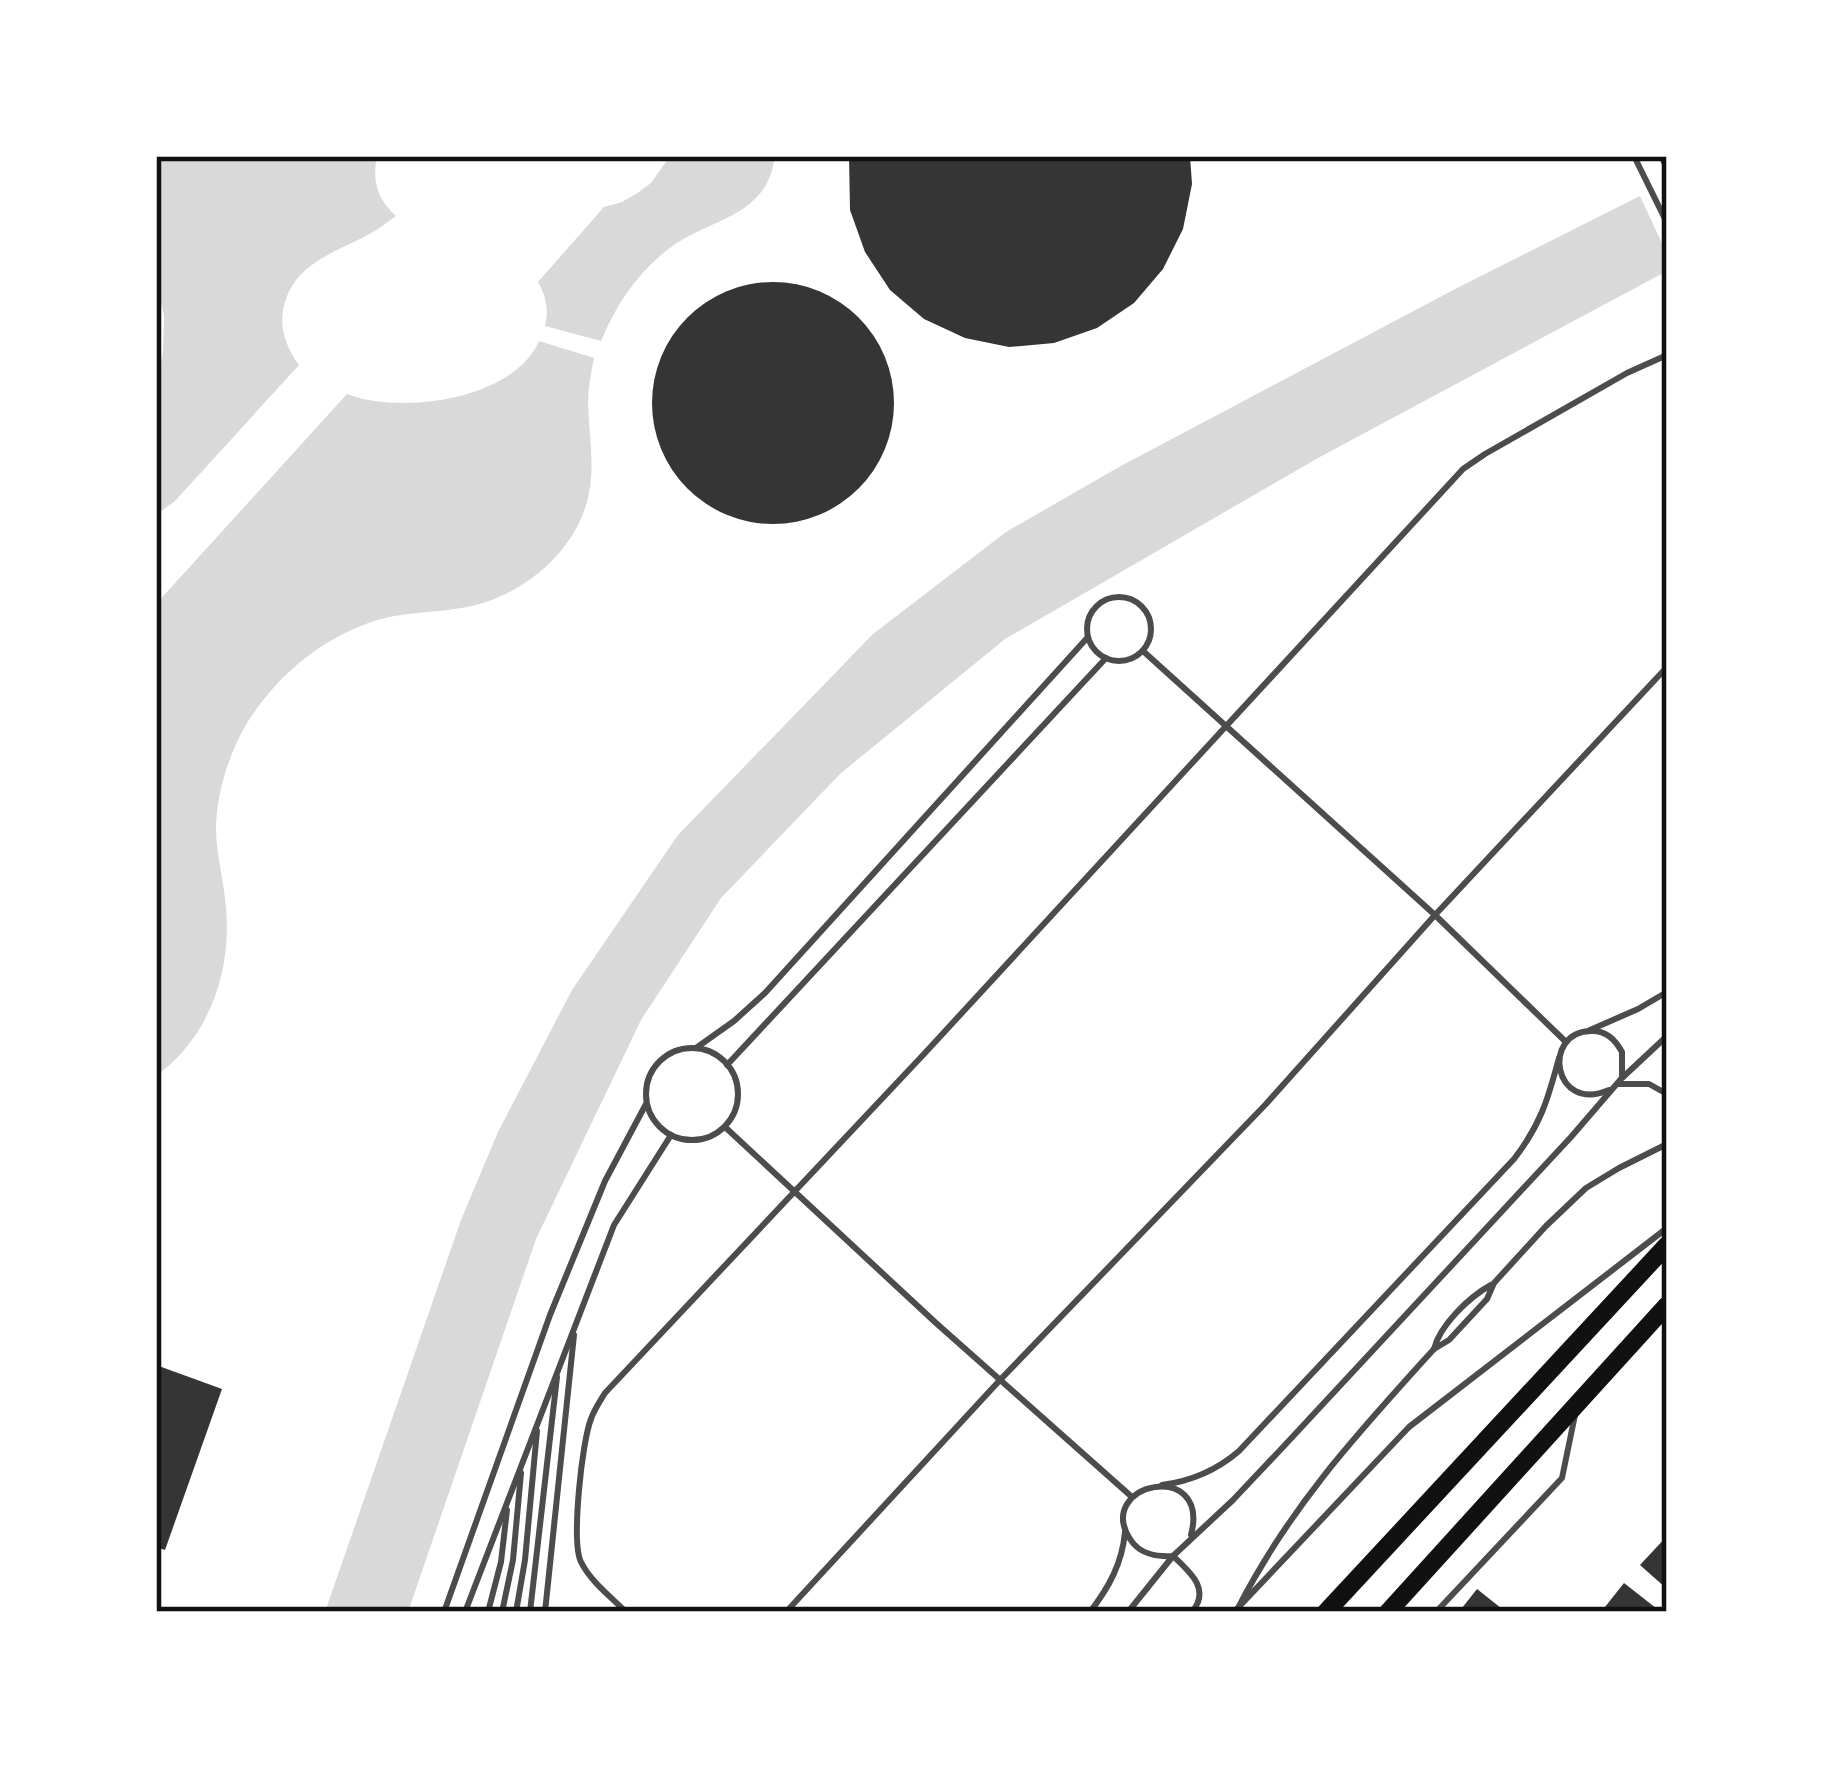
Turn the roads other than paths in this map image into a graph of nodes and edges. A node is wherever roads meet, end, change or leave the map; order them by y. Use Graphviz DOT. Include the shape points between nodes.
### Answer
graph roads {
  1 [pos="1661,156"];
  2 [pos="1635,158"];
  3 [pos="1667,168"];
  4 [pos="1667,223"];
  5 [pos="1667,356"];
  6 [pos="1088,638"];
  7 [pos="1143,651"];
  8 [pos="1106,658"];
  9 [pos="1667,667"];
  10 [pos="1225,725"];
  11 [pos="1435,915"];
  12 [pos="1667,992"];
  13 [pos="1588,1030"];
  14 [pos="1667,1036"];
  15 [pos="1566,1042"];
  16 [pos="696,1048"];
  17 [pos="1559,1058"];
  18 [pos="728,1065"];
  19 [pos="1616,1084"];
  20 [pos="1667,1094"];
  21 [pos="646,1104"];
  22 [pos="725,1127"];
  23 [pos="671,1136"];
  24 [pos="1667,1144"];
  25 [pos="794,1191"];
  26 [pos="1667,1228"];
  27 [pos="1667,1245"];
  28 [pos="1667,1305"];
  29 [pos="575,1322"];
  30 [pos="558,1369"];
  31 [pos="1000,1380"];
  32 [pos="1578,1403"];
  33 [pos="537,1424"];
  34 [pos="522,1460"];
  35 [pos="1162,1485"];
  36 [pos="509,1497"];
  37 [pos="1132,1497"];
  38 [pos="1125,1528"];
  39 [pos="1190,1538"];
  40 [pos="1173,1556"];
  41 [pos="1236,1610"];
  42 [pos="444,1612"];
  43 [pos="465,1612"];
  44 [pos="488,1612"];
  45 [pos="502,1612"];
  46 [pos="516,1612"];
  47 [pos="530,1612"];
  48 [pos="545,1612"];
  49 [pos="626,1612"];
  50 [pos="787,1612"];
  51 [pos="1090,1612"];
  52 [pos="1128,1612"];
  53 [pos="1192,1612"];
  54 [pos="1326,1612"];
  55 [pos="1388,1612"];
  56 [pos="1436,1612"];
  1 -- 3 [label="lane"];
  2 -- 4 [label="lane"];
  5 -- 10 [label="lane" via="1463,469"];
  6 -- 7 [label="lane" via="1099,603 1130,598 1151,621"];
  6 -- 8 [label="lane"];
  6 -- 16 [label="lane" via="765,993"];
  7 -- 8 [label="lane" via="1124,661"];
  7 -- 10 [label="lane"];
  8 -- 18 [label="lane"];
  9 -- 11 [label="lane"];
  10 -- 11 [label="lane"];
  10 -- 25 [label="lane"];
  11 -- 15 [label="lane"];
  11 -- 31 [label="lane"];
  12 -- 13 [label="lane"];
  13 -- 15 [label="lane"];
  13 -- 19 [label="lane" via="1617,1042 1624,1062"];
  14 -- 19 [label="lane"];
  15 -- 17 [label="lane"];
  16 -- 18 [label="lane"];
  16 -- 21 [label="lane" via="655,1065"];
  17 -- 19 [label="lane" via="1563,1079 1579,1093"];
  17 -- 35 [label="lane" via="1534,1133 1514,1159 1239,1451 1204,1474"];
  18 -- 22 [label="lane" via="738,1102"];
  19 -- 20 [label="lane" via="1649,1084"];
  19 -- 39 [label="lane" via="1285,1446"];
  21 -- 23 [label="lane"];
  21 -- 42 [label="lane" via="550,1315"];
  22 -- 23 [label="lane" via="694,1141"];
  22 -- 25 [label="lane"];
  23 -- 29 [label="lane" via="614,1225"];
  24 -- 41 [label="lane" via="1586,1188 1546,1226 1306,1494"];
  25 -- 31 [label="lane"];
  25 -- 49 [label="lane" via="605,1393 590,1420 576,1547 593,1580"];
  26 -- 41 [label="lane" via="1408,1427"];
  27 -- 54 [label="highway"];
  28 -- 32 [label="highway"];
  29 -- 30 [label="lane"];
  29 -- 48 [label="lane"];
  30 -- 33 [label="lane"];
  30 -- 47 [label="lane"];
  31 -- 37 [label="lane"];
  31 -- 50 [label="lane"];
  32 -- 55 [label="highway"];
  32 -- 56 [label="lane" via="1562,1478"];
  33 -- 34 [label="lane"];
  33 -- 46 [label="lane"];
  34 -- 36 [label="lane"];
  34 -- 45 [label="lane"];
  35 -- 37 [label="lane"];
  35 -- 39 [label="lane" via="1190,1502"];
  36 -- 43 [label="lane"];
  36 -- 44 [label="lane"];
  37 -- 38 [label="lane"];
  38 -- 40 [label="lane" via="1136,1547"];
  38 -- 51 [label="lane" via="1122,1556"];
  39 -- 40 [label="lane"];
  40 -- 52 [label="lane"];
  40 -- 53 [label="lane" via="1198,1580"];
}
